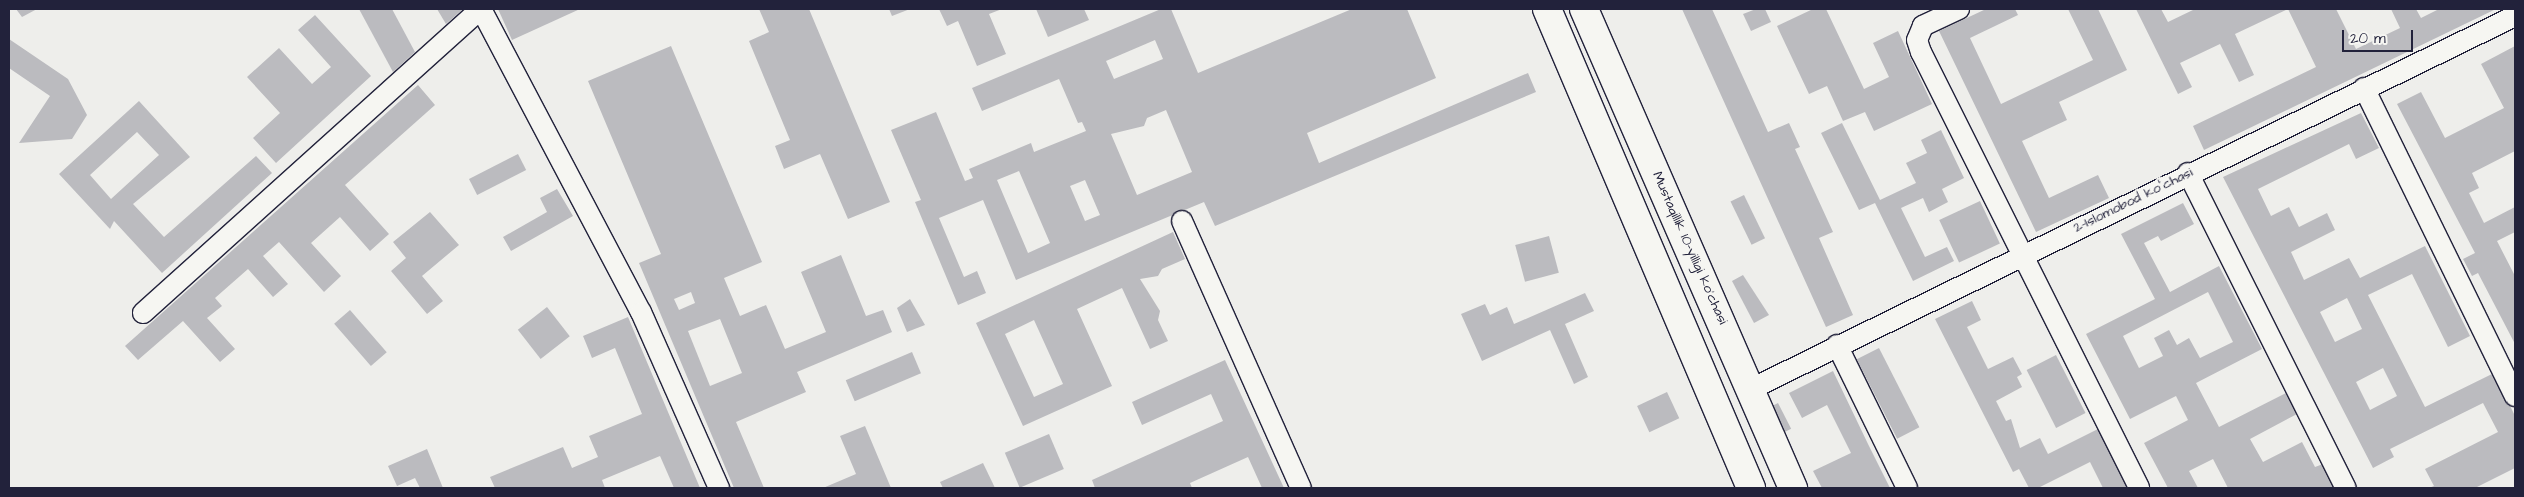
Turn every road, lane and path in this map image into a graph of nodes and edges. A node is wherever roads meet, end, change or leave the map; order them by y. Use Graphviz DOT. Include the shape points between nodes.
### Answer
graph roads {
  1 [pos="1547,9"];
  2 [pos="1584,9"];
  3 [pos="1959,9"];
  4 [pos="2515,16"];
  5 [pos="2364,88"];
  6 [pos="2188,173"];
  7 [pos="1182,221"];
  8 [pos="2022,253"];
  9 [pos="143,313"];
  10 [pos="1837,345"];
  11 [pos="1753,388"];
  12 [pos="2515,396"];
  13 [pos="719,488"];
  14 [pos="1301,488"];
  15 [pos="1751,488"];
  16 [pos="1793,488"];
  17 [pos="1907,488"];
  18 [pos="2139,488"];
  19 [pos="2346,488"];
  1 -- 15 [label="main road"];
  2 -- 11 [label="main road, Mustaqillik 10-yilligi ko'chasi"];
  3 -- 8 [label="street" via="1923,26 1917,40"];
  4 -- 5 [label="street, 2-Islomobod koʻchasi"];
  5 -- 6 [label="street, 2-Islomobod koʻchasi"];
  5 -- 12 [label="street"];
  6 -- 8 [label="street, 2-Islomobod koʻchasi"];
  6 -- 19 [label="street"];
  7 -- 14 [label="street"];
  8 -- 10 [label="street, 2-Islomobod koʻchasi"];
  8 -- 18 [label="street"];
  9 -- 13 [label="street" via="481,9 641,312"];
  10 -- 11 [label="street, 2-Islomobod koʻchasi"];
  10 -- 17 [label="street"];
  11 -- 16 [label="main road, Mustaqillik 10-yilligi ko'chasi"];
}
